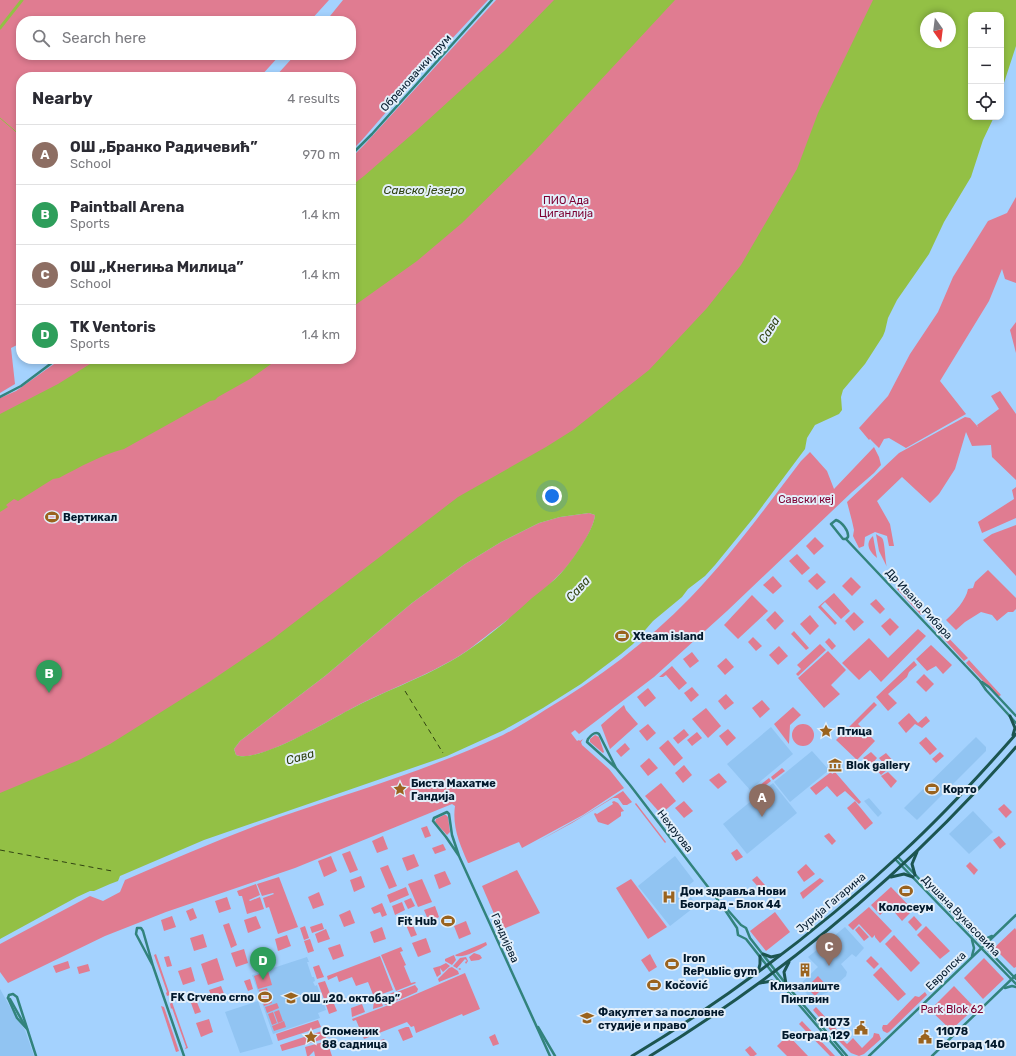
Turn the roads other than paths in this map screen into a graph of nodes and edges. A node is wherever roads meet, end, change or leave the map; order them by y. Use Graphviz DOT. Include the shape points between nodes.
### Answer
graph roads {
  1 [pos="492,0"];
  2 [pos="356,150"];
  3 [pos="50,364"];
  4 [pos="0,397"];
  5 [pos="846,539"];
  6 [pos="980,681"];
  7 [pos="1010,716"];
  8 [pos="1016,716"];
  9 [pos="1016,723"];
  10 [pos="1016,734"];
  11 [pos="1011,740"];
  12 [pos="1016,748"];
  13 [pos="616,768"];
  14 [pos="919,849"];
  15 [pos="459,856"];
  16 [pos="896,858"];
  17 [pos="902,864"];
  18 [pos="914,876"];
  19 [pos="886,880"];
  20 [pos="721,904"];
  21 [pos="1016,915"];
  22 [pos="742,926"];
  23 [pos="738,929"];
  24 [pos="747,933"];
  25 [pos="743,936"];
  26 [pos="995,936"];
  27 [pos="971,937"];
  28 [pos="975,937"];
  29 [pos="982,947"];
  30 [pos="785,952"];
  31 [pos="761,955"];
  32 [pos="972,958"];
  33 [pos="791,959"];
  34 [pos="769,965"];
  35 [pos="153,966"];
  36 [pos="774,972"];
  37 [pos="757,973"];
  38 [pos="1015,977"];
  39 [pos="1011,980"];
  40 [pos="759,983"];
  41 [pos="785,985"];
  42 [pos="1016,986"];
  43 [pos="1002,988"];
  44 [pos="536,1026"];
  45 [pos="27,1029"];
  46 [pos="36,1056"];
  47 [pos="184,1056"];
  48 [pos="550,1056"];
  49 [pos="555,1056"];
  50 [pos="632,1056"];
  51 [pos="650,1056"];
  52 [pos="843,1056"];
  53 [pos="847,1056"];
  54 [pos="869,1056"];
  55 [pos="932,1056"];
  1 -- 2 [label="street, Обреновачки друм"];
  3 -- 4 [label="street" via="21,386"];
  5 -- 5 [label="street, Др Ивана Рибара" via="848,534 836,520 831,524 832,527"];
  5 -- 6 [label="street, Др Ивана Рибара"];
  6 -- 7 [label="street, Др Ивана Рибара"];
  6 -- 8 [label="street, Др Ивана Рибара"];
  7 -- 9 [label="street, Др Ивана Рибара"];
  7 -- 11 [label="main road" via="1015,730"];
  10 -- 11 [label="main road, Јурија Гагарина"];
  11 -- 16 [label="main road, Јурија Гагарина"];
  12 -- 14 [label="main road, Јурија Гагарина"];
  13 -- 13 [label="street, Нехруова" via="599,734 592,734 587,742"];
  13 -- 20 [label="street, Нехруова"];
  14 -- 17 [label="main road, Јурија Гагарина"];
  14 -- 18 [label="main road" via="913,861"];
  15 -- 15 [label="street, Гандијева" via="449,814 447,812 434,818 433,822"];
  15 -- 44 [label="street, Гандијева"];
  16 -- 17 [label="street, Душана Вукасовића"];
  16 -- 30 [label="main road, Јурија Гагарина"];
  17 -- 18 [label="street, Душана Вукасовића"];
  17 -- 19 [label="main road, Јурија Гагарина"];
  18 -- 19 [label="main road" via="901,874"];
  18 -- 27 [label="street, Душана Вукасовића"];
  18 -- 28 [label="street, Душана Вукасовића"];
  19 -- 33 [label="main road, Јурија Гагарина"];
  20 -- 22 [label="street, Нехруова"];
  20 -- 23 [label="street, Нехруова"];
  21 -- 26 [label="street, Европска"];
  22 -- 23 [label="street"];
  22 -- 24 [label="street" via="746,928"];
  23 -- 25 [label="street" via="738,935"];
  24 -- 25 [label="street"];
  24 -- 31 [label="street"];
  25 -- 31 [label="street"];
  26 -- 28 [label="street" via="983,940"];
  26 -- 29 [label="street, Европска"];
  27 -- 29 [label="street, Душана Вукасовића"];
  27 -- 32 [label="street" via="974,948"];
  28 -- 29 [label="street, Душана Вукасовића"];
  29 -- 32 [label="street, Европска"];
  29 -- 38 [label="street, Душана Вукасовића"];
  29 -- 39 [label="street, Душана Вукасовића"];
  30 -- 31 [label="main road" via="773,957"];
  30 -- 34 [label="main road, Јурија Гагарина"];
  31 -- 34 [label="street"];
  31 -- 37 [label="main road"];
  32 -- 54 [label="street, Европска"];
  33 -- 36 [label="main road, Јурија Гагарина"];
  33 -- 41 [label="main road" via="784,972"];
  34 -- 36 [label="street"];
  34 -- 37 [label="main road, Јурија Гагарина"];
  35 -- 35 [label="street" via="143,931 137,928 136,934"];
  35 -- 47 [label="street"];
  36 -- 40 [label="main road, Јурија Гагарина"];
  36 -- 41 [label="street"];
  37 -- 50 [label="main road, Јурија Гагарина"];
  38 -- 39 [label="street"];
  39 -- 42 [label="street, Душана Вукасовића"];
  39 -- 43 [label="street"];
  40 -- 41 [label="main road" via="772,981"];
  40 -- 51 [label="main road, Јурија Гагарина"];
  41 -- 52 [label="street"];
  41 -- 53 [label="street"];
  42 -- 43 [label="street"];
  43 -- 55 [label="street"];
  44 -- 48 [label="street, Гандијева"];
  44 -- 49 [label="street, Гандијева"];
  45 -- 45 [label="street" via="8,998 11,994 16,995"];
  45 -- 46 [label="street"];
}
